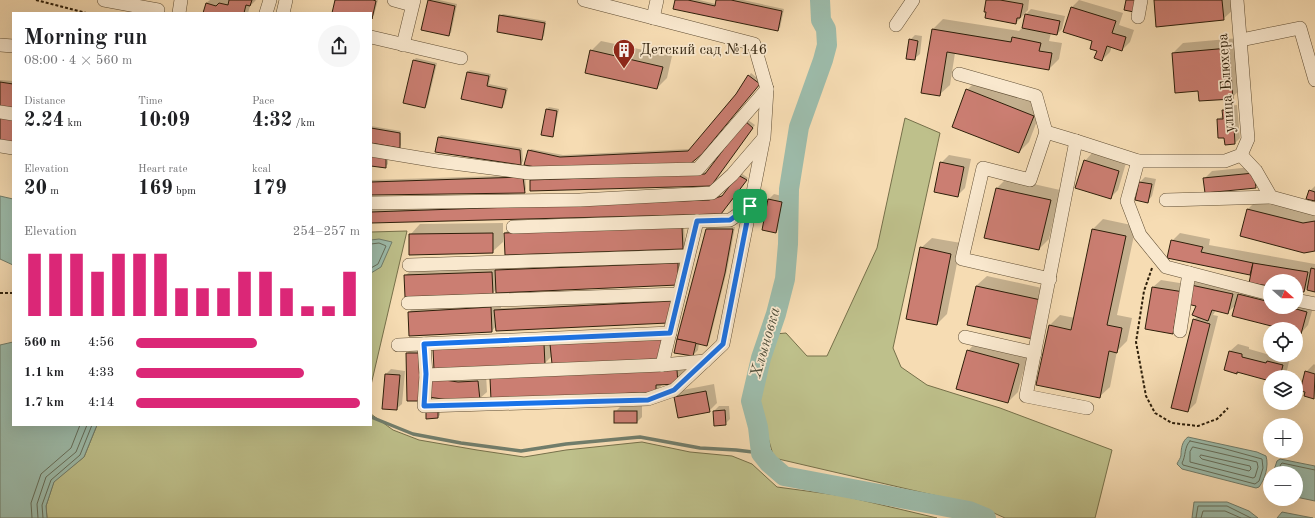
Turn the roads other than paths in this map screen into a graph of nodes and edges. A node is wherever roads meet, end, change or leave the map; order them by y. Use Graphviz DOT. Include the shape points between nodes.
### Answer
graph roads {
  1 [pos="104,0"];
  2 [pos="181,0"];
  3 [pos="270,0"];
  4 [pos="286,0"];
  5 [pos="394,0"];
  6 [pos="584,0"];
  7 [pos="657,0"];
  8 [pos="913,0"];
  9 [pos="1141,0"];
  10 [pos="1237,0"];
  11 [pos="413,3"];
  12 [pos="607,3"];
  13 [pos="158,10"];
  14 [pos="179,12"];
  15 [pos="266,12"];
  16 [pos="283,12"];
  17 [pos="1138,17"];
  18 [pos="652,18"];
  19 [pos="896,25"];
  20 [pos="372,37"];
  21 [pos="1241,40"];
  22 [pos="0,45"];
  23 [pos="403,45"];
  24 [pos="12,46"];
  25 [pos="461,58"];
  26 [pos="959,74"];
  27 [pos="1315,80"];
  28 [pos="767,89"];
  29 [pos="0,112"];
  30 [pos="12,114"];
  31 [pos="1046,132"];
  32 [pos="764,137"];
  33 [pos="1076,141"];
  34 [pos="0,146"];
  35 [pos="12,148"];
  36 [pos="372,150"];
  37 [pos="1240,155"];
  38 [pos="1138,161"];
  39 [pos="1271,197"];
  40 [pos="1166,200"];
  41 [pos="372,203"];
  42 [pos="750,206"];
  43 [pos="1315,209"];
  44 [pos="697,221"];
  45 [pos="513,227"];
  46 [pos="688,256"];
  47 [pos="409,265"];
  48 [pos="1189,273"];
  49 [pos="1050,278"];
  50 [pos="1263,292"];
  51 [pos="679,294"];
  52 [pos="1303,301"];
  53 [pos="408,303"];
  54 [pos="1315,304"];
  55 [pos="1180,331"];
  56 [pos="670,333"];
  57 [pos="965,337"];
  58 [pos="424,344"];
  59 [pos="398,345"];
  60 [pos="1035,353"];
  61 [pos="704,361"];
  62 [pos="662,365"];
  63 [pos="426,374"];
  64 [pos="1087,408"];
  1 -- 13 [label="street"];
  2 -- 14 [label="street"];
  3 -- 15 [label="street"];
  4 -- 16 [label="street"];
  5 -- 11 [label="street"];
  6 -- 12 [label="street"];
  7 -- 18 [label="street"];
  8 -- 19 [label="street"];
  9 -- 17 [label="street"];
  10 -- 21 [label="street, улица Блюхера"];
  11 -- 23 [label="street"];
  12 -- 18 [label="street"];
  18 -- 28 [label="street" via="754,44"];
  20 -- 23 [label="street"];
  21 -- 27 [label="street" via="1300,28"];
  21 -- 37 [label="street, улица Блюхера" via="1248,139"];
  22 -- 24 [label="street"];
  23 -- 25 [label="street"];
  26 -- 31 [label="street" via="1036,96"];
  28 -- 32 [label="street"];
  28 -- 36 [label="street" via="698,169 529,173"];
  29 -- 30 [label="street"];
  31 -- 33 [label="street"];
  31 -- 49 [label="street" via="1030,180 983,168 962,259"];
  32 -- 41 [label="street" via="732,175 712,193 580,200"];
  32 -- 42 [label="street"];
  33 -- 38 [label="street"];
  33 -- 49 [label="street"];
  34 -- 35 [label="street"];
  37 -- 38 [label="street" via="1225,161"];
  37 -- 39 [label="street" via="1256,171"];
  38 -- 48 [label="street" via="1127,201 1140,235 1166,267"];
  39 -- 40 [label="street"];
  39 -- 43 [label="street"];
  42 -- 44 [label="street" via="730,220"];
  42 -- 61 [label="street" via="723,344"];
  44 -- 45 [label="street"];
  44 -- 46 [label="street"];
  46 -- 47 [label="street"];
  46 -- 51 [label="street"];
  48 -- 50 [label="street"];
  48 -- 55 [label="street"];
  49 -- 60 [label="street"];
  51 -- 53 [label="street"];
  51 -- 56 [label="street"];
  52 -- 54 [label="street"];
  56 -- 58 [label="street"];
  56 -- 62 [label="street"];
  57 -- 60 [label="street"];
  58 -- 59 [label="street"];
  58 -- 63 [label="street"];
  60 -- 64 [label="street" via="1026,396"];
  61 -- 62 [label="street"];
  61 -- 63 [label="street" via="674,390 648,400 424,406"];
  62 -- 63 [label="street"];
}
